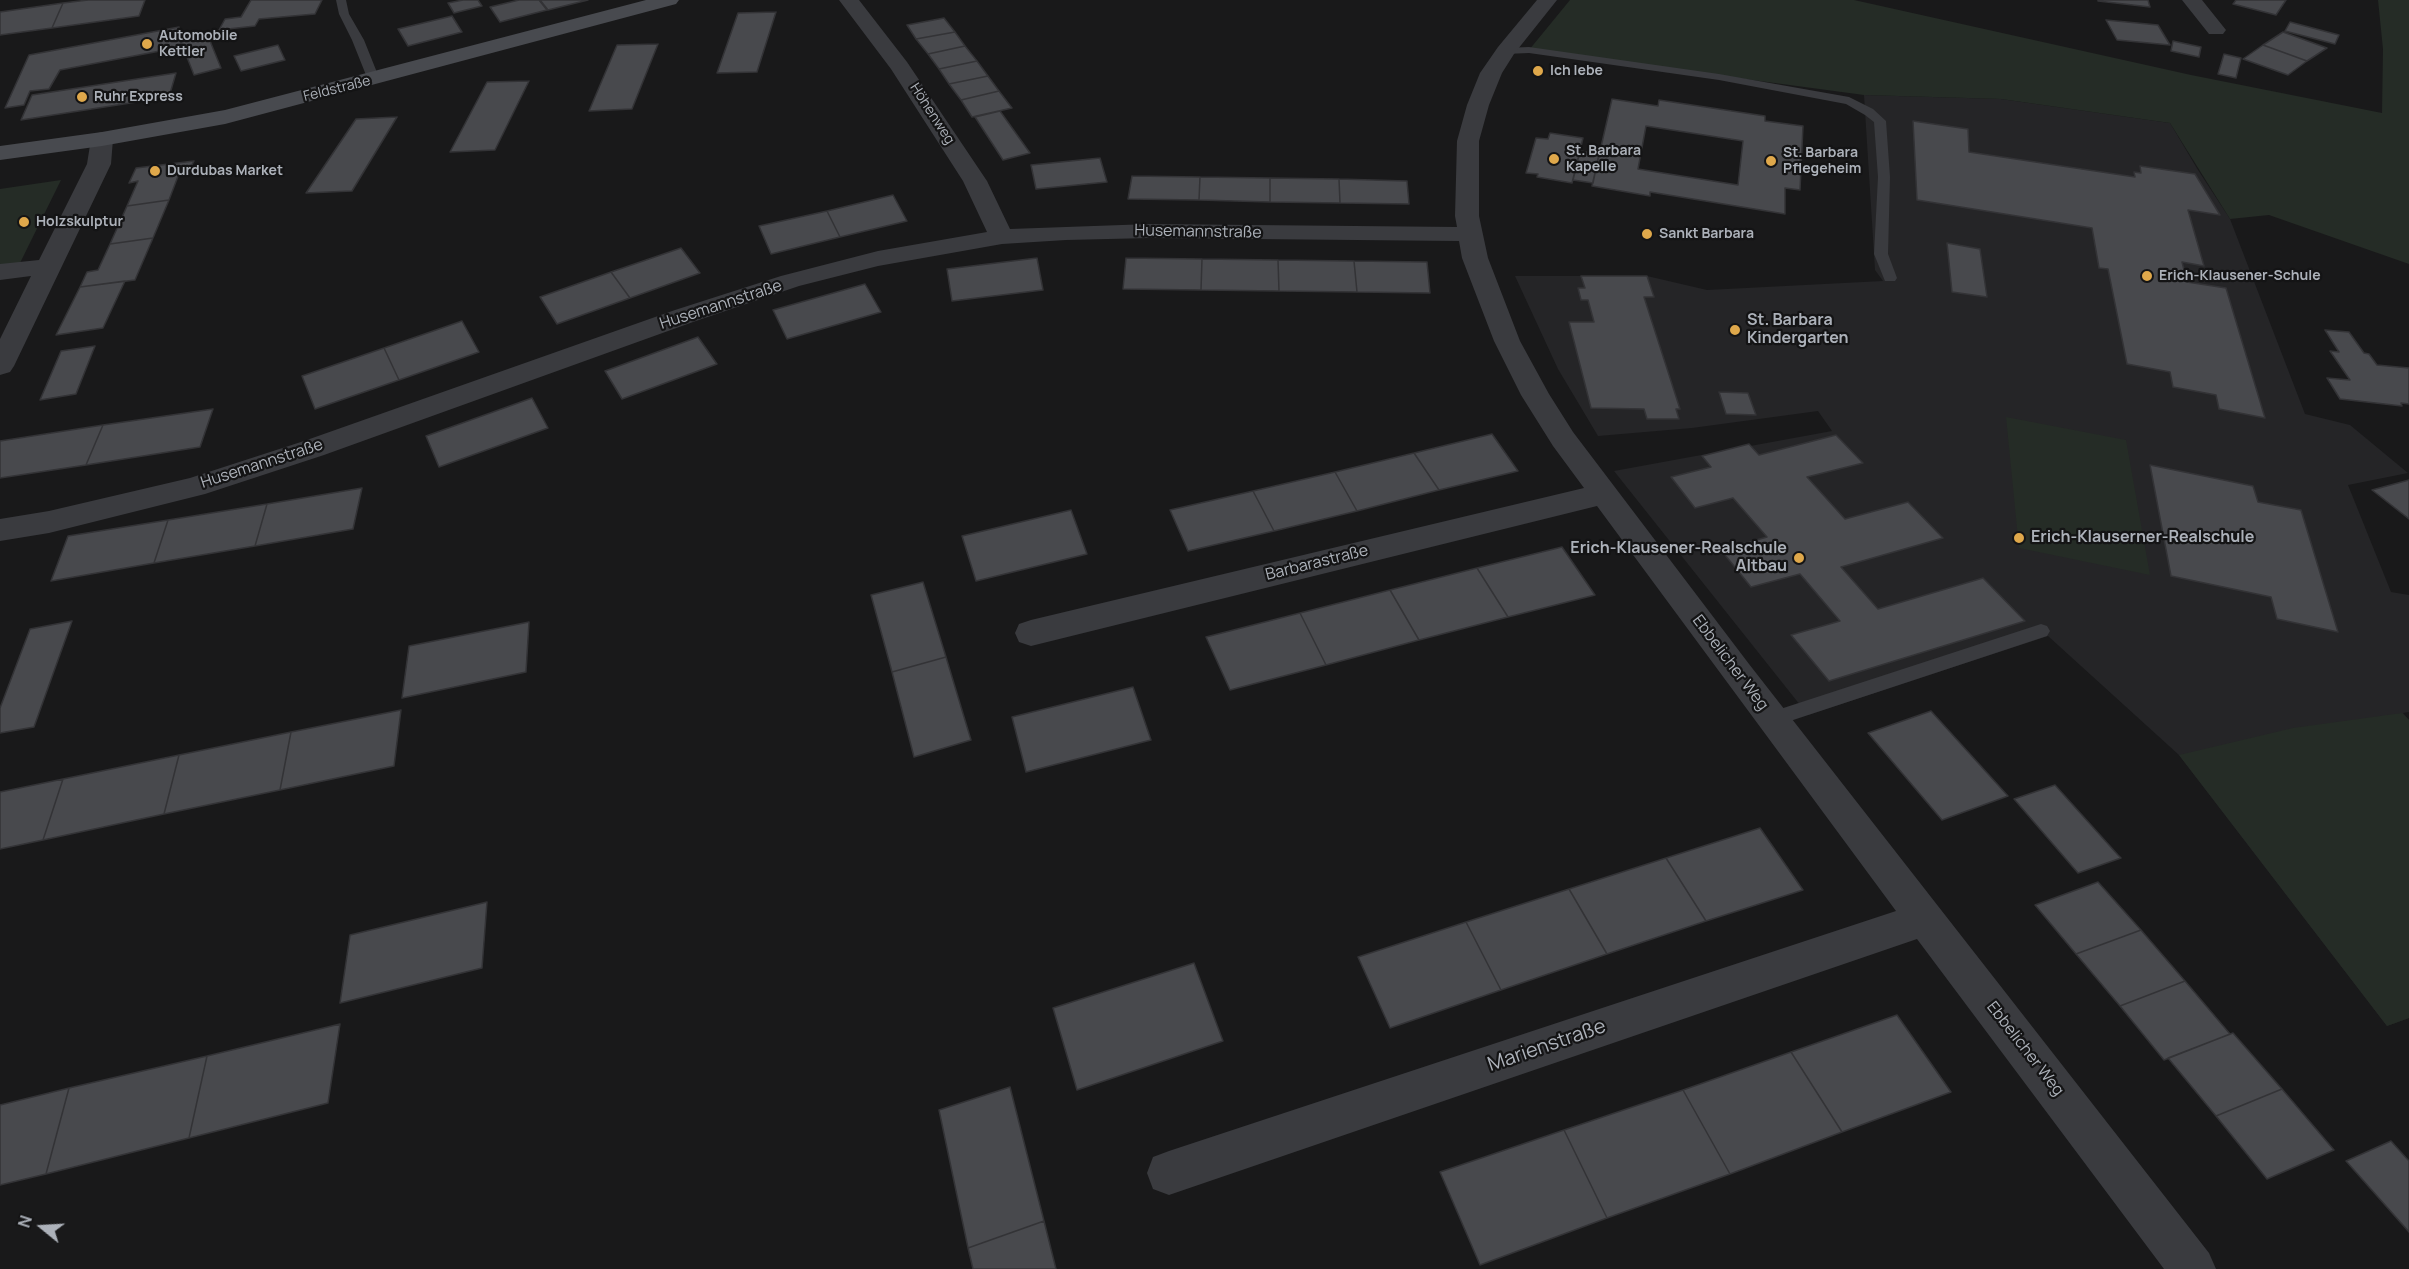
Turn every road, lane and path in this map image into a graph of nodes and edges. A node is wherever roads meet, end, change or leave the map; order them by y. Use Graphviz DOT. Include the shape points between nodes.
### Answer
graph roads {
  1 [pos="340,0"];
  2 [pos="669,0"];
  3 [pos="849,0"];
  4 [pos="1547,0"];
  5 [pos="2192,0"];
  6 [pos="644,3"];
  7 [pos="2216,30"];
  8 [pos="1504,51"];
  9 [pos="374,80"];
  10 [pos="102,139"];
  11 [pos="0,153"];
  12 [pos="1469,234"];
  13 [pos="1002,237"];
  14 [pos="51,266"];
  15 [pos="0,272"];
  16 [pos="1890,278"];
  17 [pos="0,366"];
  18 [pos="1603,494"];
  19 [pos="0,530"];
  20 [pos="2041,631"];
  21 [pos="1031,633"];
  22 [pos="1772,719"];
  23 [pos="1925,919"];
  24 [pos="1169,1173"];
  25 [pos="2193,1269"];
  1 -- 9 [label="lane"];
  2 -- 6 [label="main road, Feldstraße"];
  3 -- 13 [label="street, Höhenweg" via="900,66 975,181"];
  4 -- 8 [label="street, Ebbelicher Weg"];
  5 -- 7 [label="street"];
  6 -- 9 [label="main road, Feldstraße"];
  8 -- 12 [label="street, Ebbelicher Weg" via="1478,105 1468,141"];
  8 -- 16 [label="lane" via="1528,50 1719,77 1849,101 1869,112 1880,121 1884,177 1881,254"];
  9 -- 10 [label="main road, Feldstraße" via="225,117"];
  10 -- 11 [label="main road, Feldstraße"];
  10 -- 14 [label="street" via="99,164"];
  12 -- 13 [label="street, Husemannstraße" via="1150,231"];
  12 -- 18 [label="street, Ebbelicher Weg" via="1507,341 1535,395"];
  13 -- 19 [label="street, Husemannstraße" via="878,259 790,282 194,486 50,522"];
  14 -- 15 [label="street"];
  14 -- 17 [label="street"];
  18 -- 21 [label="street, Barbarastraße"];
  18 -- 22 [label="street, Ebbelicher Weg"];
  20 -- 22 [label="lane"];
  22 -- 23 [label="street, Ebbelicher Weg"];
  23 -- 24 [label="street, Marienstraße"];
  23 -- 25 [label="street, Ebbelicher Weg"];
}
